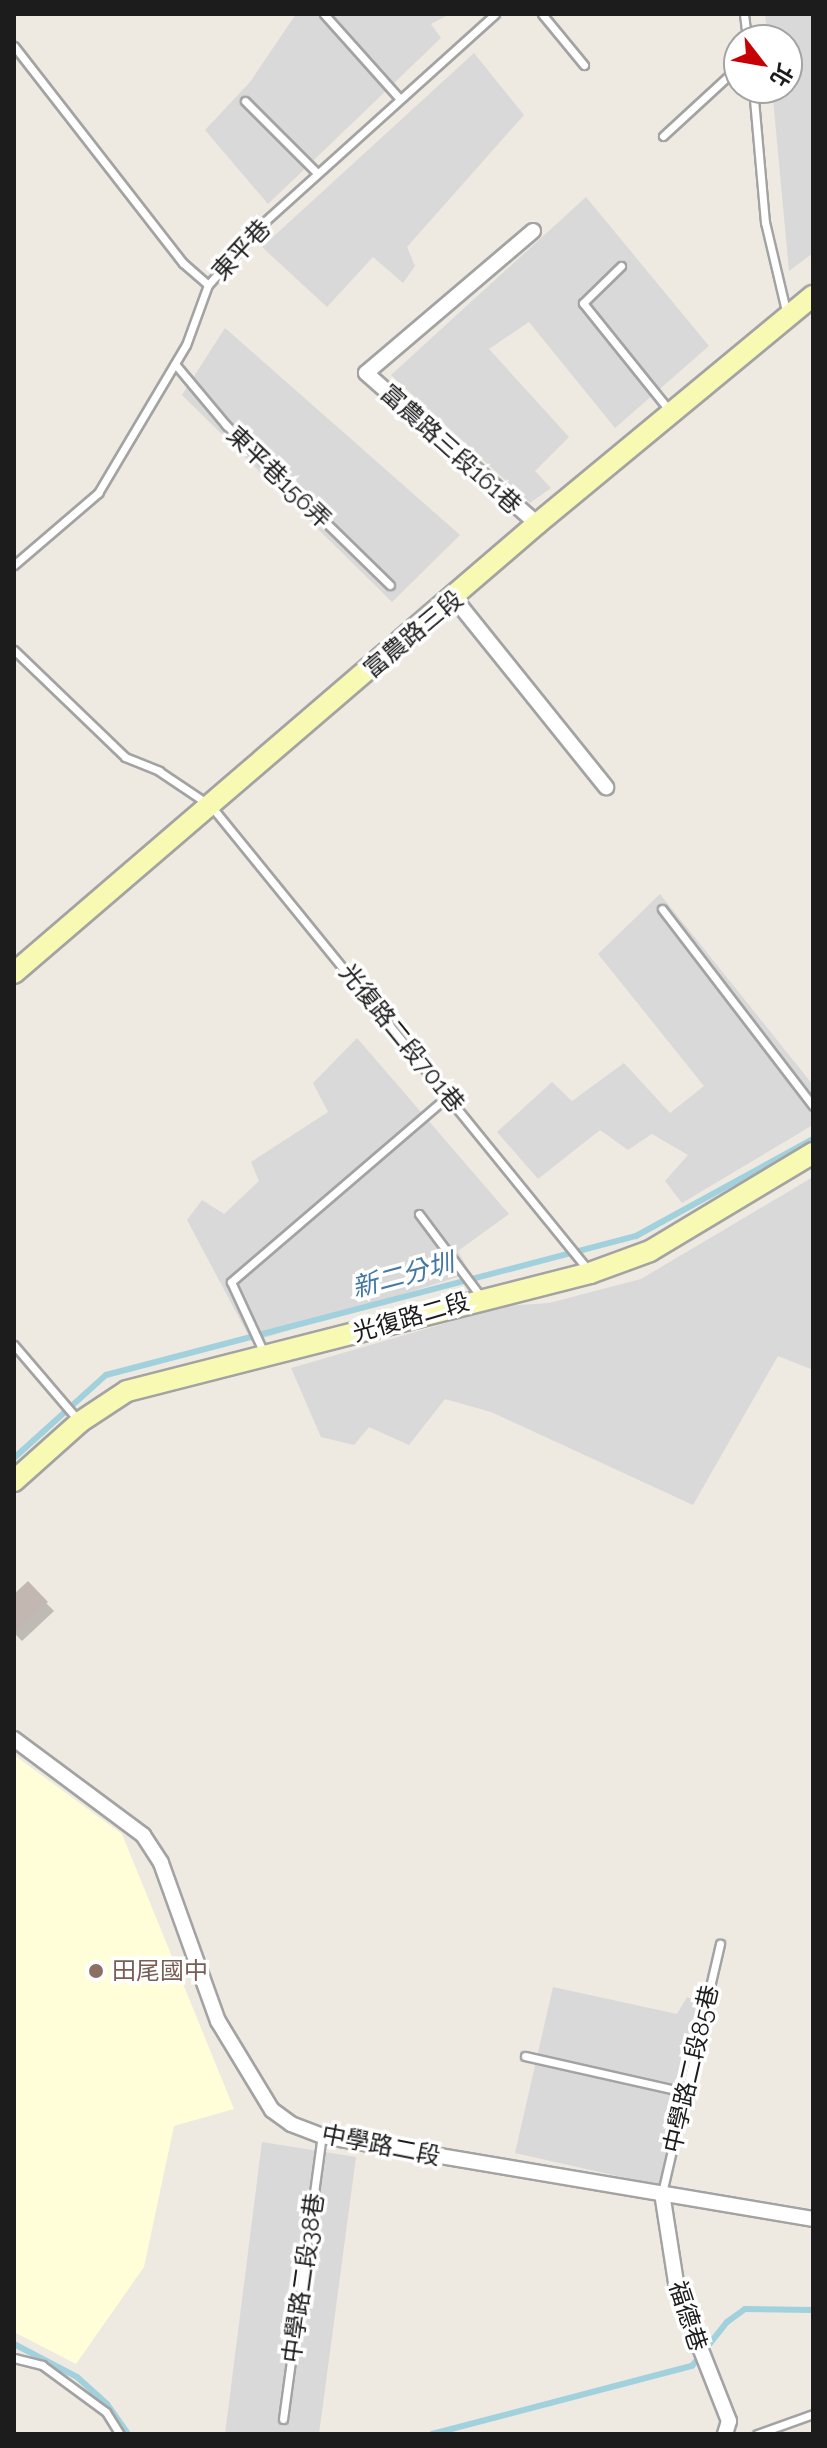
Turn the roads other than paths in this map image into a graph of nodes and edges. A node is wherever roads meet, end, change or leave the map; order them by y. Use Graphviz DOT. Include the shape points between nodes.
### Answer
graph roads {
  1 [pos="324,14"];
  2 [pos="495,14"];
  3 [pos="542,14"];
  4 [pos="14,46"];
  5 [pos="584,65"];
  6 [pos="723,81"];
  7 [pos="399,98"];
  8 [pos="245,101"];
  9 [pos="754,104"];
  10 [pos="663,136"];
  11 [pos="317,173"];
  12 [pos="533,231"];
  13 [pos="621,266"];
  14 [pos="208,285"];
  15 [pos="813,296"];
  16 [pos="787,317"];
  17 [pos="175,364"];
  18 [pos="672,413"];
  19 [pos="537,524"];
  20 [pos="14,565"];
  21 [pos="390,585"];
  22 [pos="454,598"];
  23 [pos="14,650"];
  24 [pos="606,787"];
  25 [pos="211,806"];
  26 [pos="662,909"];
  27 [pos="14,973"];
  28 [pos="449,1095"];
  29 [pos="813,1106"];
  30 [pos="813,1153"];
  31 [pos="419,1214"];
  32 [pos="590,1273"];
  33 [pos="481,1297"];
  34 [pos="14,1345"];
  35 [pos="266,1357"];
  36 [pos="80,1422"];
  37 [pos="14,1481"];
  38 [pos="14,1739"];
  39 [pos="720,1944"];
  40 [pos="525,2056"];
  41 [pos="685,2092"];
  42 [pos="322,2136"];
  43 [pos="662,2193"];
  44 [pos="813,2219"];
  45 [pos="14,2358"];
  46 [pos="813,2414"];
  47 [pos="283,2419"];
  48 [pos="120,2434"];
  49 [pos="725,2434"];
  50 [pos="757,2434"];
  1 -- 7 [label="lane"];
  2 -- 7 [label="lane, 東平巷"];
  3 -- 5 [label="lane"];
  4 -- 14 [label="lane" via="183,263"];
  6 -- 10 [label="lane"];
  7 -- 11 [label="lane, 東平巷"];
  8 -- 11 [label="lane"];
  9 -- 16 [label="lane" via="765,222"];
  11 -- 14 [label="lane, 東平巷"];
  12 -- 19 [label="street, 富農路三段161巷" via="366,373"];
  13 -- 18 [label="lane" via="583,303"];
  14 -- 17 [label="lane, 東平巷"];
  15 -- 16 [label="street, 富農路三段"];
  16 -- 18 [label="street, 富農路三段"];
  17 -- 20 [label="lane, 東平巷" via="98,493"];
  17 -- 21 [label="lane, 東平巷156弄" via="226,425"];
  18 -- 19 [label="street, 富農路三段"];
  19 -- 22 [label="street, 富農路三段"];
  22 -- 24 [label="street"];
  22 -- 25 [label="street, 富農路三段"];
  23 -- 25 [label="lane, 光復路二段701巷" via="125,757 159,771"];
  25 -- 27 [label="street, 富農路三段"];
  25 -- 28 [label="lane, 光復路二段701巷"];
  26 -- 29 [label="lane"];
  28 -- 32 [label="lane, 光復路二段701巷"];
  28 -- 35 [label="lane" via="231,1282"];
  30 -- 32 [label="street, 光復路二段" via="650,1251"];
  31 -- 33 [label="lane"];
  32 -- 33 [label="street, 光復路二段"];
  33 -- 35 [label="street, 光復路二段"];
  34 -- 36 [label="lane"];
  35 -- 36 [label="street, 光復路二段" via="127,1391"];
  36 -- 37 [label="street, 光復路二段"];
  38 -- 42 [label="street, 中學路二段" via="143,1835 161,1863 218,2021 272,2110"];
  39 -- 41 [label="lane, 中學路二段85巷"];
  40 -- 41 [label="lane"];
  41 -- 43 [label="lane, 中學路二段85巷"];
  42 -- 43 [label="street, 中學路二段"];
  42 -- 47 [label="lane, 中學路二段38巷"];
  43 -- 44 [label="street, 中學路二段"];
  43 -- 49 [label="street, 福德巷" via="677,2289 729,2421"];
  45 -- 48 [label="lane" via="42,2365 106,2412"];
  46 -- 50 [label="lane"];
}
